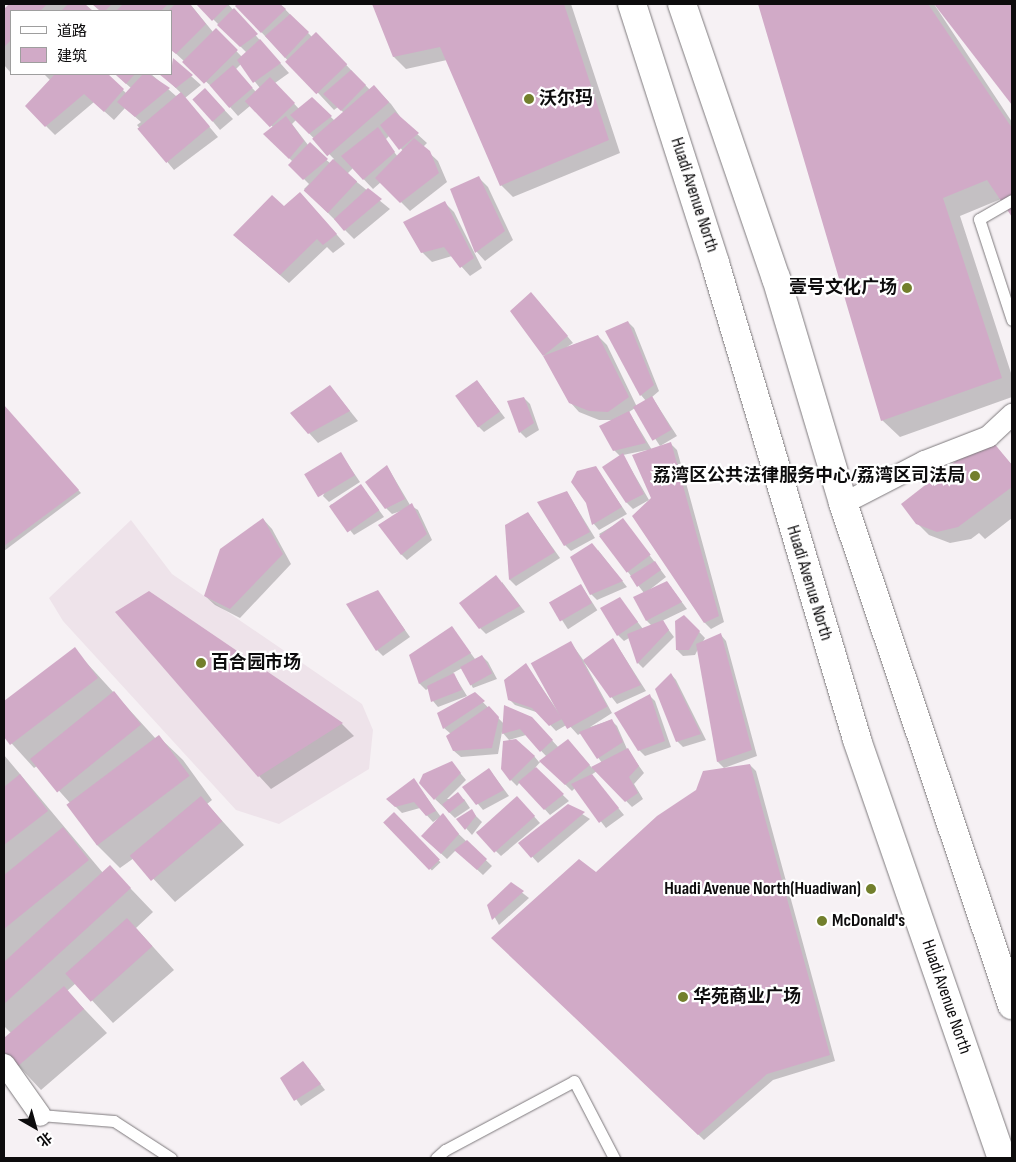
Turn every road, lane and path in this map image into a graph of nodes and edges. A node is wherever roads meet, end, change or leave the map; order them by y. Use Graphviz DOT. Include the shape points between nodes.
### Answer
graph roads {
  1 [pos="632,4"];
  2 [pos="682,4"];
  3 [pos="1012,200"];
  4 [pos="1012,320"];
  5 [pos="1012,414"];
  6 [pos="843,503"];
  7 [pos="1012,1005"];
  8 [pos="4,1064"];
  9 [pos="40,1115"];
  10 [pos="171,1158"];
  11 [pos="436,1158"];
  12 [pos="614,1158"];
  13 [pos="1002,1158"];
  1 -- 13 [label="main road, Huadi Avenue North" via="715,262 858,740"];
  2 -- 6 [label="main road" via="776,278"];
  3 -- 4 [label="lane" via="978,219"];
  5 -- 6 [label="street" via="988,436 924,461"];
  6 -- 7 [label="main road"];
  8 -- 9 [label="street"];
  9 -- 10 [label="lane" via="114,1121"];
  11 -- 12 [label="lane" via="445,1150 574,1081"];
}
